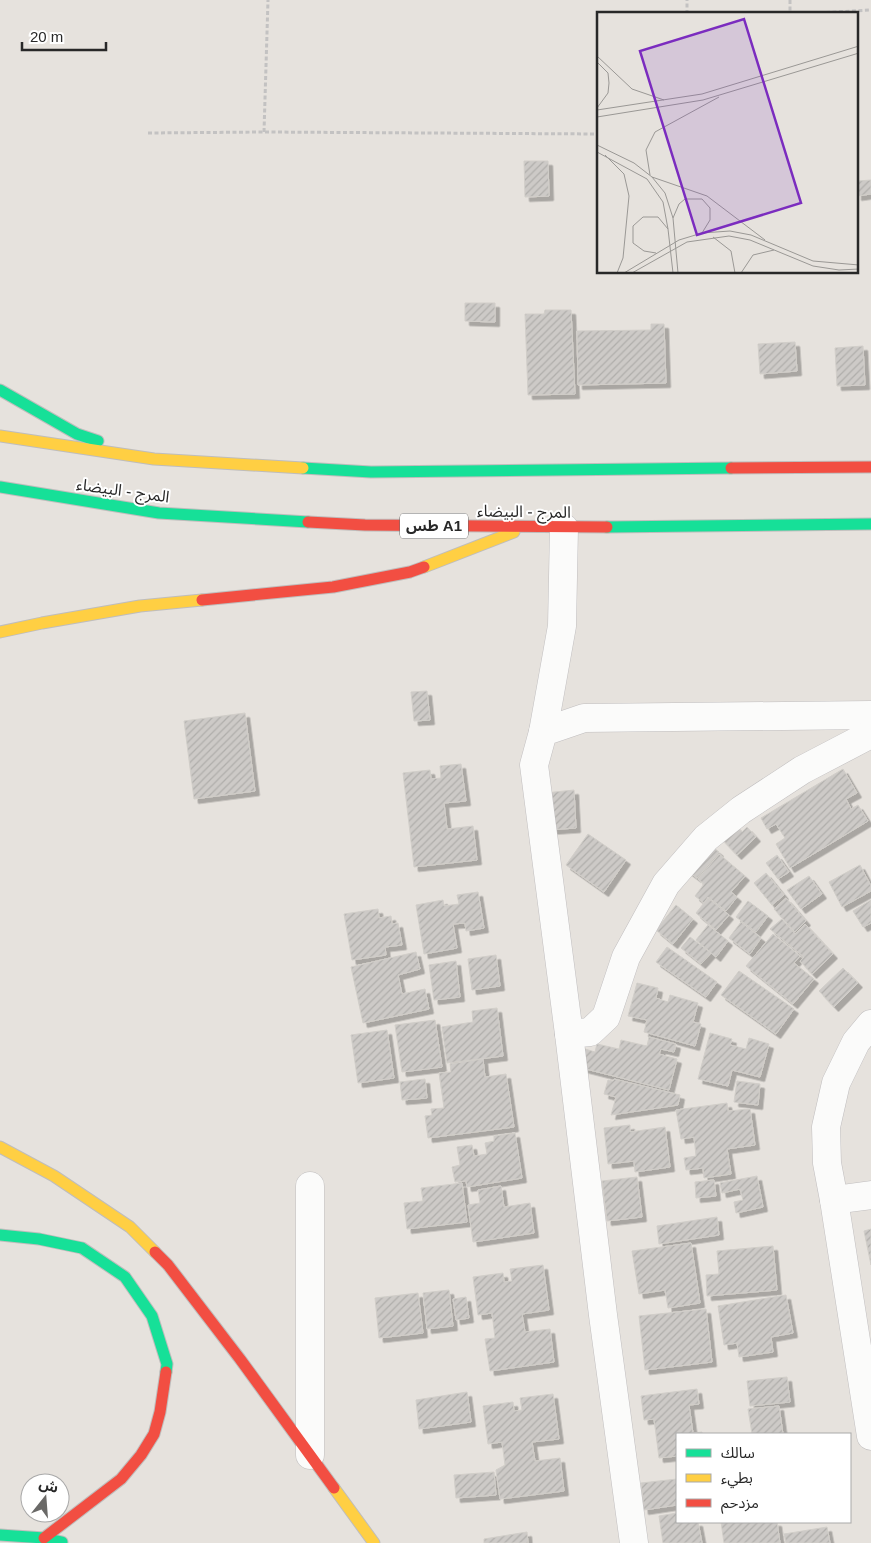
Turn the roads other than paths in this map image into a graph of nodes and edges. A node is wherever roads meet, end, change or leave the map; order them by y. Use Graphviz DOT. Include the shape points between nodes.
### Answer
graph roads {
  1 [pos="0,390"];
  2 [pos="0,436"];
  3 [pos="154,459"];
  4 [pos="871,467"];
  5 [pos="0,487"];
  6 [pos="871,524"];
  7 [pos="529,527"];
  8 [pos="564,528"];
  9 [pos="0,632"];
  10 [pos="871,715"];
  11 [pos="543,732"];
  12 [pos="871,734"];
  13 [pos="871,1024"];
  14 [pos="569,1034"];
  15 [pos="0,1147"];
  16 [pos="310,1186"];
  17 [pos="871,1195"];
  18 [pos="834,1200"];
  19 [pos="0,1235"];
  20 [pos="871,1436"];
  21 [pos="310,1455"];
  22 [pos="0,1535"];
  23 [pos="44,1538"];
  24 [pos="68,1543"];
  25 [pos="374,1543"];
  26 [pos="634,1543"];
  1 -- 3 [label="main road" via="78,434"];
  2 -- 3 [label="main road"];
  3 -- 4 [label="main road" via="371,472"];
  5 -- 7 [label="main road, المرج - البيضاء / طس A1" via="158,513 365,525"];
  6 -- 8 [label="main road, المرج - البيضاء / طس A1"];
  7 -- 8 [label="main road, المرج - البيضاء / طس A1"];
  7 -- 9 [label="main road" via="410,572 333,587 140,606"];
  8 -- 11 [label="street" via="562,626"];
  10 -- 11 [label="street" via="584,718"];
  11 -- 14 [label="street" via="534,765"];
  12 -- 14 [label="street" via="802,770 740,810 706,838 666,884 626,957 606,1017 590,1032"];
  13 -- 18 [label="street" via="856,1042 836,1083 826,1127 827,1163"];
  14 -- 26 [label="street"];
  15 -- 21 [label="main road" via="54,1176 130,1227 174,1272"];
  16 -- 21 [label="street"];
  17 -- 18 [label="street"];
  18 -- 20 [label="street"];
  19 -- 23 [label="main road" via="82,1248 125,1277 152,1316 167,1364 154,1434 141,1456 121,1479"];
  21 -- 25 [label="main road"];
  22 -- 23 [label="main road"];
  23 -- 24 [label="main road"];
}
